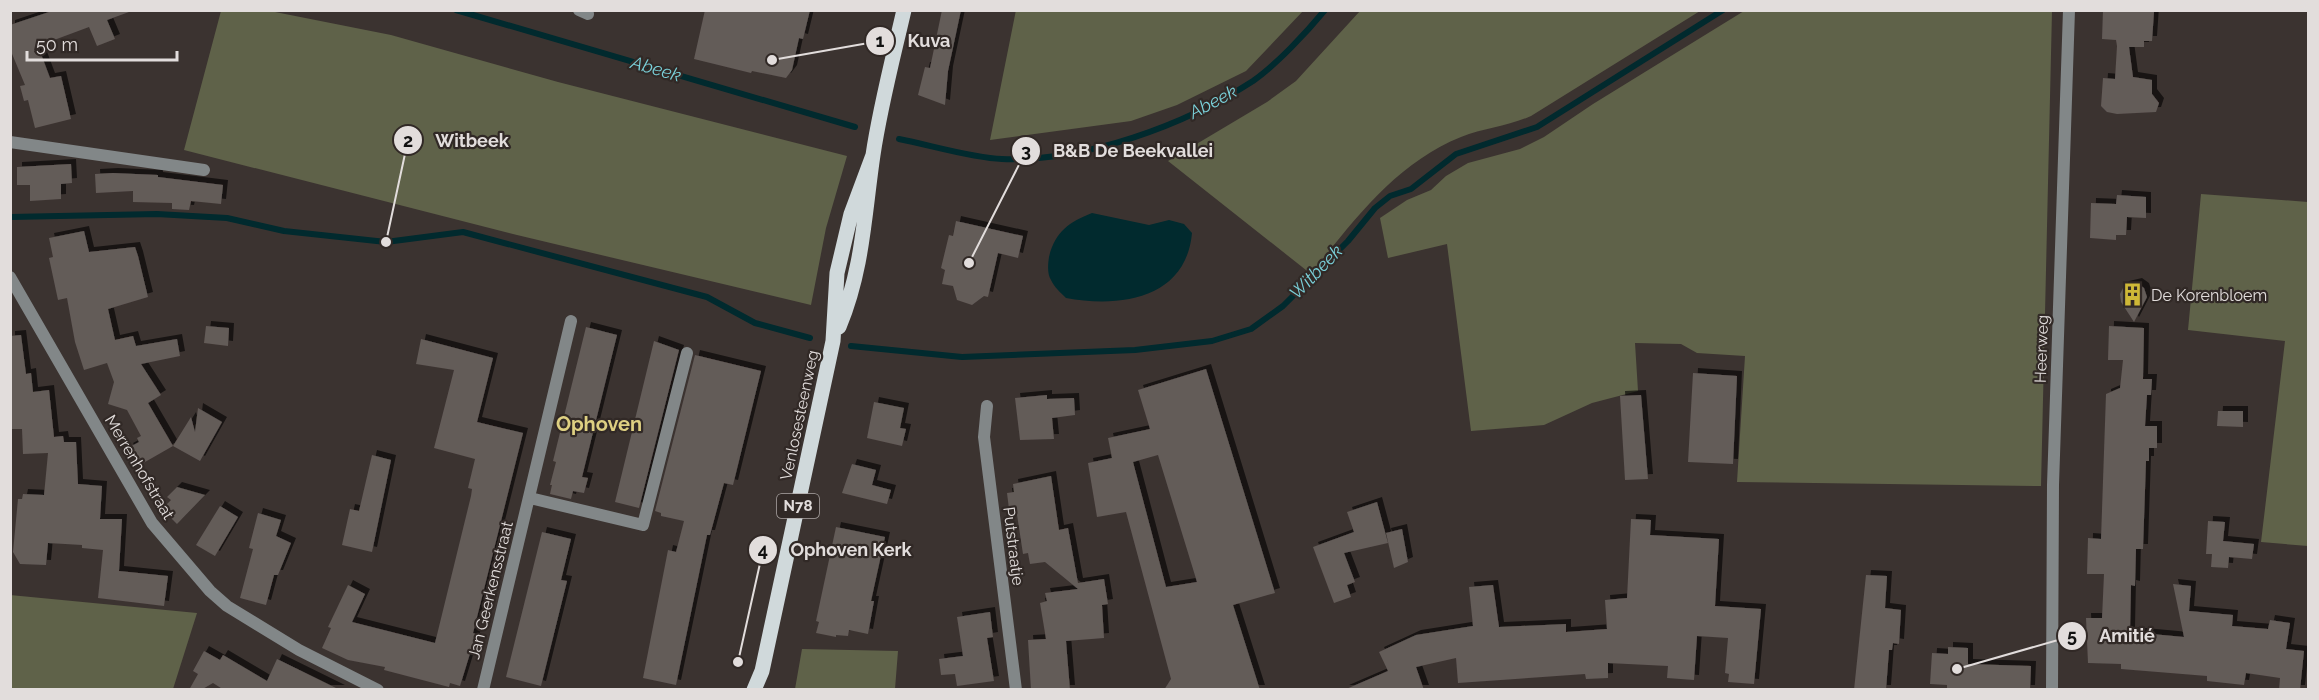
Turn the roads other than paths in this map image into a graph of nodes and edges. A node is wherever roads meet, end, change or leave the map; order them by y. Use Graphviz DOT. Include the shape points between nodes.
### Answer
graph roads {
  1 [pos="904,10"];
  2 [pos="2068,10"];
  3 [pos="10,142"];
  4 [pos="204,170"];
  5 [pos="10,277"];
  6 [pos="571,321"];
  7 [pos="687,353"];
  8 [pos="987,406"];
  9 [pos="530,498"];
  10 [pos="762,671"];
  11 [pos="378,690"];
  12 [pos="483,690"];
  13 [pos="754,690"];
  14 [pos="763,690"];
  15 [pos="1016,690"];
  16 [pos="2052,690"];
  1 -- 10 [label="main road, Venlosesteenweg / N78" via="873,155 856,275 833,341"];
  2 -- 16 [label="street, Heerweg" via="2053,485"];
  3 -- 4 [label="street"];
  5 -- 11 [label="street, Merrenhofstraat" via="152,523 210,591 227,606 299,650"];
  6 -- 9 [label="street, Jan Geerkensstraat"];
  7 -- 9 [label="street" via="643,525"];
  8 -- 15 [label="street, Putstraatje" via="984,437"];
  9 -- 12 [label="street, Jan Geerkensstraat"];
  10 -- 13 [label="main road, Venlosesteenweg / N78"];
  10 -- 14 [label="main road, Venlosesteenweg / N78"];
}
